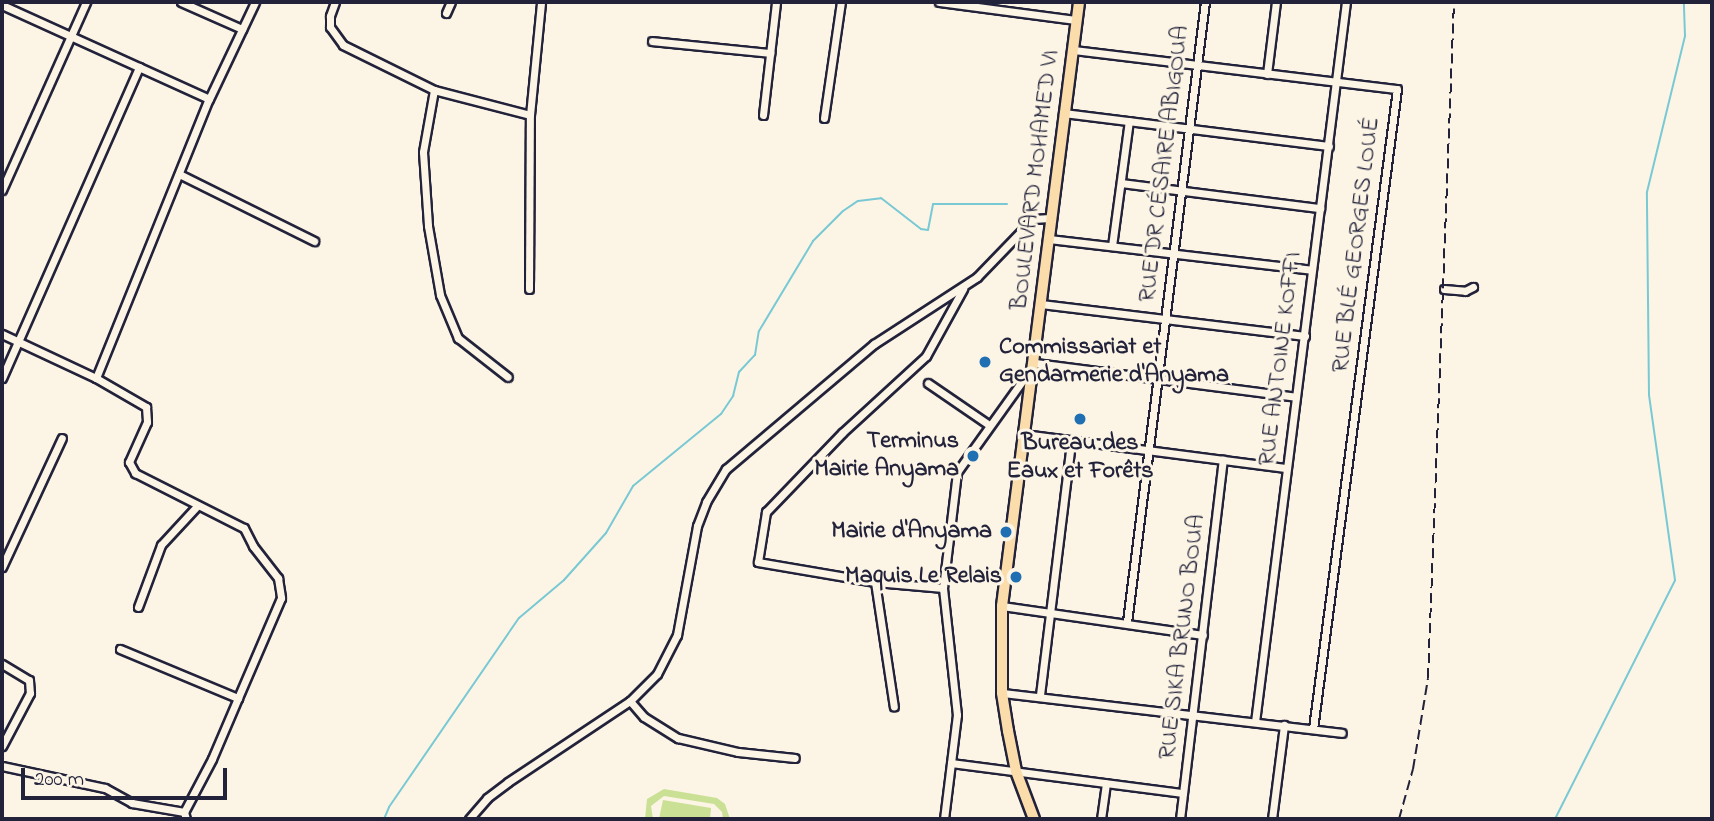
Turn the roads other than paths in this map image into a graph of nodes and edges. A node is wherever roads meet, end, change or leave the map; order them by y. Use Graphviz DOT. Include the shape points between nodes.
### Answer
graph roads {
  1 [pos="86,2"];
  2 [pos="181,2"];
  3 [pos="255,2"];
  4 [pos="335,2"];
  5 [pos="451,2"];
  6 [pos="541,2"];
  7 [pos="776,2"];
  8 [pos="841,2"];
  9 [pos="939,2"];
  10 [pos="1079,2"];
  11 [pos="1205,2"];
  12 [pos="1276,2"];
  13 [pos="1346,2"];
  14 [pos="2,6"];
  15 [pos="446,13"];
  16 [pos="1076,20"];
  17 [pos="242,29"];
  18 [pos="70,36"];
  19 [pos="652,41"];
  20 [pos="1073,50"];
  21 [pos="770,53"];
  22 [pos="139,67"];
  23 [pos="1197,67"];
  24 [pos="1267,74"];
  25 [pos="1336,83"];
  26 [pos="434,90"];
  27 [pos="209,99"];
  28 [pos="1063,113"];
  29 [pos="530,115"];
  30 [pos="763,115"];
  31 [pos="824,118"];
  32 [pos="1129,121"];
  33 [pos="1188,129"];
  34 [pos="1329,146"];
  35 [pos="179,174"];
  36 [pos="1121,183"];
  37 [pos="2,190"];
  38 [pos="1181,191"];
  39 [pos="1320,208"];
  40 [pos="1050,218"];
  41 [pos="1049,239"];
  42 [pos="314,241"];
  43 [pos="1112,246"];
  44 [pos="1173,254"];
  45 [pos="1311,270"];
  46 [pos="965,286"];
  47 [pos="1473,287"];
  48 [pos="530,289"];
  49 [pos="1444,289"];
  50 [pos="1041,304"];
  51 [pos="1165,320"];
  52 [pos="2,334"];
  53 [pos="1305,336"];
  54 [pos="19,341"];
  55 [pos="1035,363"];
  56 [pos="508,377"];
  57 [pos="96,378"];
  58 [pos="1158,378"];
  59 [pos="2,379"];
  60 [pos="928,383"];
  61 [pos="1296,397"];
  62 [pos="989,425"];
  63 [pos="1023,434"];
  64 [pos="62,438"];
  65 [pos="1071,441"];
  66 [pos="1149,450"];
  67 [pos="1223,460"];
  68 [pos="1286,468"];
  69 [pos="197,506"];
  70 [pos="2,567"];
  71 [pos="875,582"];
  72 [pos="943,588"];
  73 [pos="1002,606"];
  74 [pos="138,607"];
  75 [pos="1049,612"];
  76 [pos="1127,622"];
  77 [pos="1203,635"];
  78 [pos="120,649"];
  79 [pos="2,664"];
  80 [pos="1002,693"];
  81 [pos="1040,695"];
  82 [pos="238,698"];
  83 [pos="630,701"];
  84 [pos="894,706"];
  85 [pos="1191,715"];
  86 [pos="1255,722"];
  87 [pos="1284,725"];
  88 [pos="1313,729"];
  89 [pos="1342,733"];
  90 [pos="2,746"];
  91 [pos="795,758"];
  92 [pos="951,763"];
  93 [pos="2,766"];
  94 [pos="1016,771"];
  95 [pos="1106,783"];
  96 [pos="1183,793"];
  97 [pos="185,815"];
  98 [pos="469,819"];
  99 [pos="944,819"];
  100 [pos="1034,819"];
  101 [pos="1101,819"];
  102 [pos="1180,819"];
  103 [pos="1272,819"];
  1 -- 18 [label="street"];
  2 -- 17 [label="street"];
  3 -- 17 [label="street"];
  4 -- 26 [label="street" via="330,27 343,45"];
  5 -- 15 [label="street"];
  6 -- 29 [label="street"];
  7 -- 21 [label="street"];
  8 -- 31 [label="street"];
  9 -- 16 [label="street"];
  10 -- 16 [label="main road, BOULEVARD MOHAMED VI"];
  11 -- 23 [label="street, RUE DR CÉSAIRE ABIGOUA"];
  12 -- 24 [label="street"];
  13 -- 25 [label="street, RUE ANTOINE KOFFI"];
  14 -- 18 [label="street"];
  16 -- 20 [label="main road, BOULEVARD MOHAMED VI"];
  17 -- 27 [label="street"];
  18 -- 22 [label="street"];
  18 -- 37 [label="street"];
  19 -- 21 [label="street"];
  20 -- 23 [label="street, RUE BLÉ GEORGES LOUÉ"];
  20 -- 28 [label="main road, BOULEVARD MOHAMED VI"];
  21 -- 30 [label="street"];
  22 -- 27 [label="street"];
  22 -- 54 [label="street"];
  23 -- 24 [label="street, RUE BLÉ GEORGES LOUÉ"];
  23 -- 33 [label="street, RUE DR CÉSAIRE ABIGOUA"];
  24 -- 25 [label="street, RUE BLÉ GEORGES LOUÉ"];
  25 -- 34 [label="street, RUE ANTOINE KOFFI"];
  25 -- 88 [label="street, RUE BLÉ GEORGES LOUÉ" via="1397,89"];
  26 -- 29 [label="street"];
  26 -- 56 [label="street" via="423,152 428,226 440,295 458,338"];
  27 -- 35 [label="street"];
  28 -- 32 [label="street"];
  28 -- 40 [label="main road, BOULEVARD MOHAMED VI"];
  29 -- 48 [label="street"];
  32 -- 33 [label="street"];
  32 -- 36 [label="street"];
  33 -- 34 [label="street"];
  33 -- 38 [label="street, RUE DR CÉSAIRE ABIGOUA"];
  34 -- 39 [label="street, RUE ANTOINE KOFFI"];
  35 -- 42 [label="street"];
  35 -- 57 [label="street"];
  36 -- 38 [label="street"];
  36 -- 43 [label="street"];
  38 -- 39 [label="street"];
  38 -- 44 [label="street, RUE DR CÉSAIRE ABIGOUA"];
  39 -- 45 [label="street, RUE ANTOINE KOFFI"];
  40 -- 41 [label="main road, BOULEVARD MOHAMED VI"];
  40 -- 46 [label="street" via="1033,219"];
  41 -- 43 [label="street"];
  41 -- 50 [label="main road, BOULEVARD MOHAMED VI"];
  43 -- 44 [label="street"];
  44 -- 45 [label="street"];
  44 -- 51 [label="street, RUE DR CÉSAIRE ABIGOUA"];
  45 -- 53 [label="street, RUE ANTOINE KOFFI"];
  46 -- 71 [label="street" via="926,356 842,433 766,512 758,562"];
  46 -- 83 [label="street" via="874,344 726,469 697,526 684,610 673,645 657,674"];
  47 -- 49 [label="street"];
  50 -- 51 [label="street"];
  50 -- 55 [label="main road, BOULEVARD MOHAMED VI"];
  51 -- 53 [label="street"];
  51 -- 58 [label="street, RUE DR CÉSAIRE ABIGOUA"];
  52 -- 54 [label="street"];
  53 -- 61 [label="street, RUE ANTOINE KOFFI"];
  54 -- 57 [label="street"];
  54 -- 59 [label="street"];
  55 -- 58 [label="street"];
  55 -- 62 [label="street"];
  55 -- 63 [label="main road, BOULEVARD MOHAMED VI"];
  57 -- 69 [label="street" via="146,407 147,422 129,462 135,473"];
  58 -- 61 [label="street"];
  58 -- 66 [label="street, RUE DR CÉSAIRE ABIGOUA"];
  60 -- 62 [label="street"];
  61 -- 68 [label="street, RUE ANTOINE KOFFI"];
  62 -- 72 [label="street" via="957,472"];
  63 -- 65 [label="street"];
  63 -- 73 [label="main road, BOULEVARD MOHAMED VI"];
  64 -- 70 [label="street"];
  65 -- 66 [label="street"];
  65 -- 75 [label="street"];
  66 -- 67 [label="street"];
  66 -- 76 [label="street, RUE DR CÉSAIRE ABIGOUA"];
  67 -- 68 [label="street"];
  67 -- 77 [label="street, RUE SIKA BRUNO BOUA"];
  68 -- 86 [label="street, RUE ANTOINE KOFFI"];
  69 -- 74 [label="street" via="161,545"];
  69 -- 82 [label="street" via="244,528 278,578 281,598"];
  71 -- 72 [label="street"];
  71 -- 84 [label="street"];
  72 -- 92 [label="street" via="957,715"];
  73 -- 75 [label="street"];
  73 -- 80 [label="main road, BOULEVARD MOHAMED VI"];
  75 -- 76 [label="street"];
  75 -- 81 [label="street"];
  76 -- 77 [label="street"];
  77 -- 85 [label="street, RUE SIKA BRUNO BOUA"];
  78 -- 82 [label="street"];
  79 -- 90 [label="street" via="29,680 30,693"];
  80 -- 81 [label="street"];
  80 -- 94 [label="main road, BOULEVARD MOHAMED VI"];
  81 -- 85 [label="street"];
  82 -- 97 [label="street"];
  83 -- 91 [label="street" via="644,717 678,738 738,752"];
  83 -- 98 [label="street" via="508,782"];
  85 -- 86 [label="street"];
  85 -- 96 [label="street, RUE SIKA BRUNO BOUA"];
  86 -- 87 [label="street"];
  87 -- 88 [label="street"];
  87 -- 103 [label="street"];
  88 -- 89 [label="street"];
  92 -- 94 [label="street"];
  92 -- 99 [label="street"];
  93 -- 97 [label="street" via="105,788 132,803"];
  94 -- 95 [label="street"];
  94 -- 100 [label="main road, BOULEVARD MOHAMED VI"];
  95 -- 96 [label="street"];
  95 -- 101 [label="street"];
  96 -- 102 [label="street, RUE SIKA BRUNO BOUA"];
}
